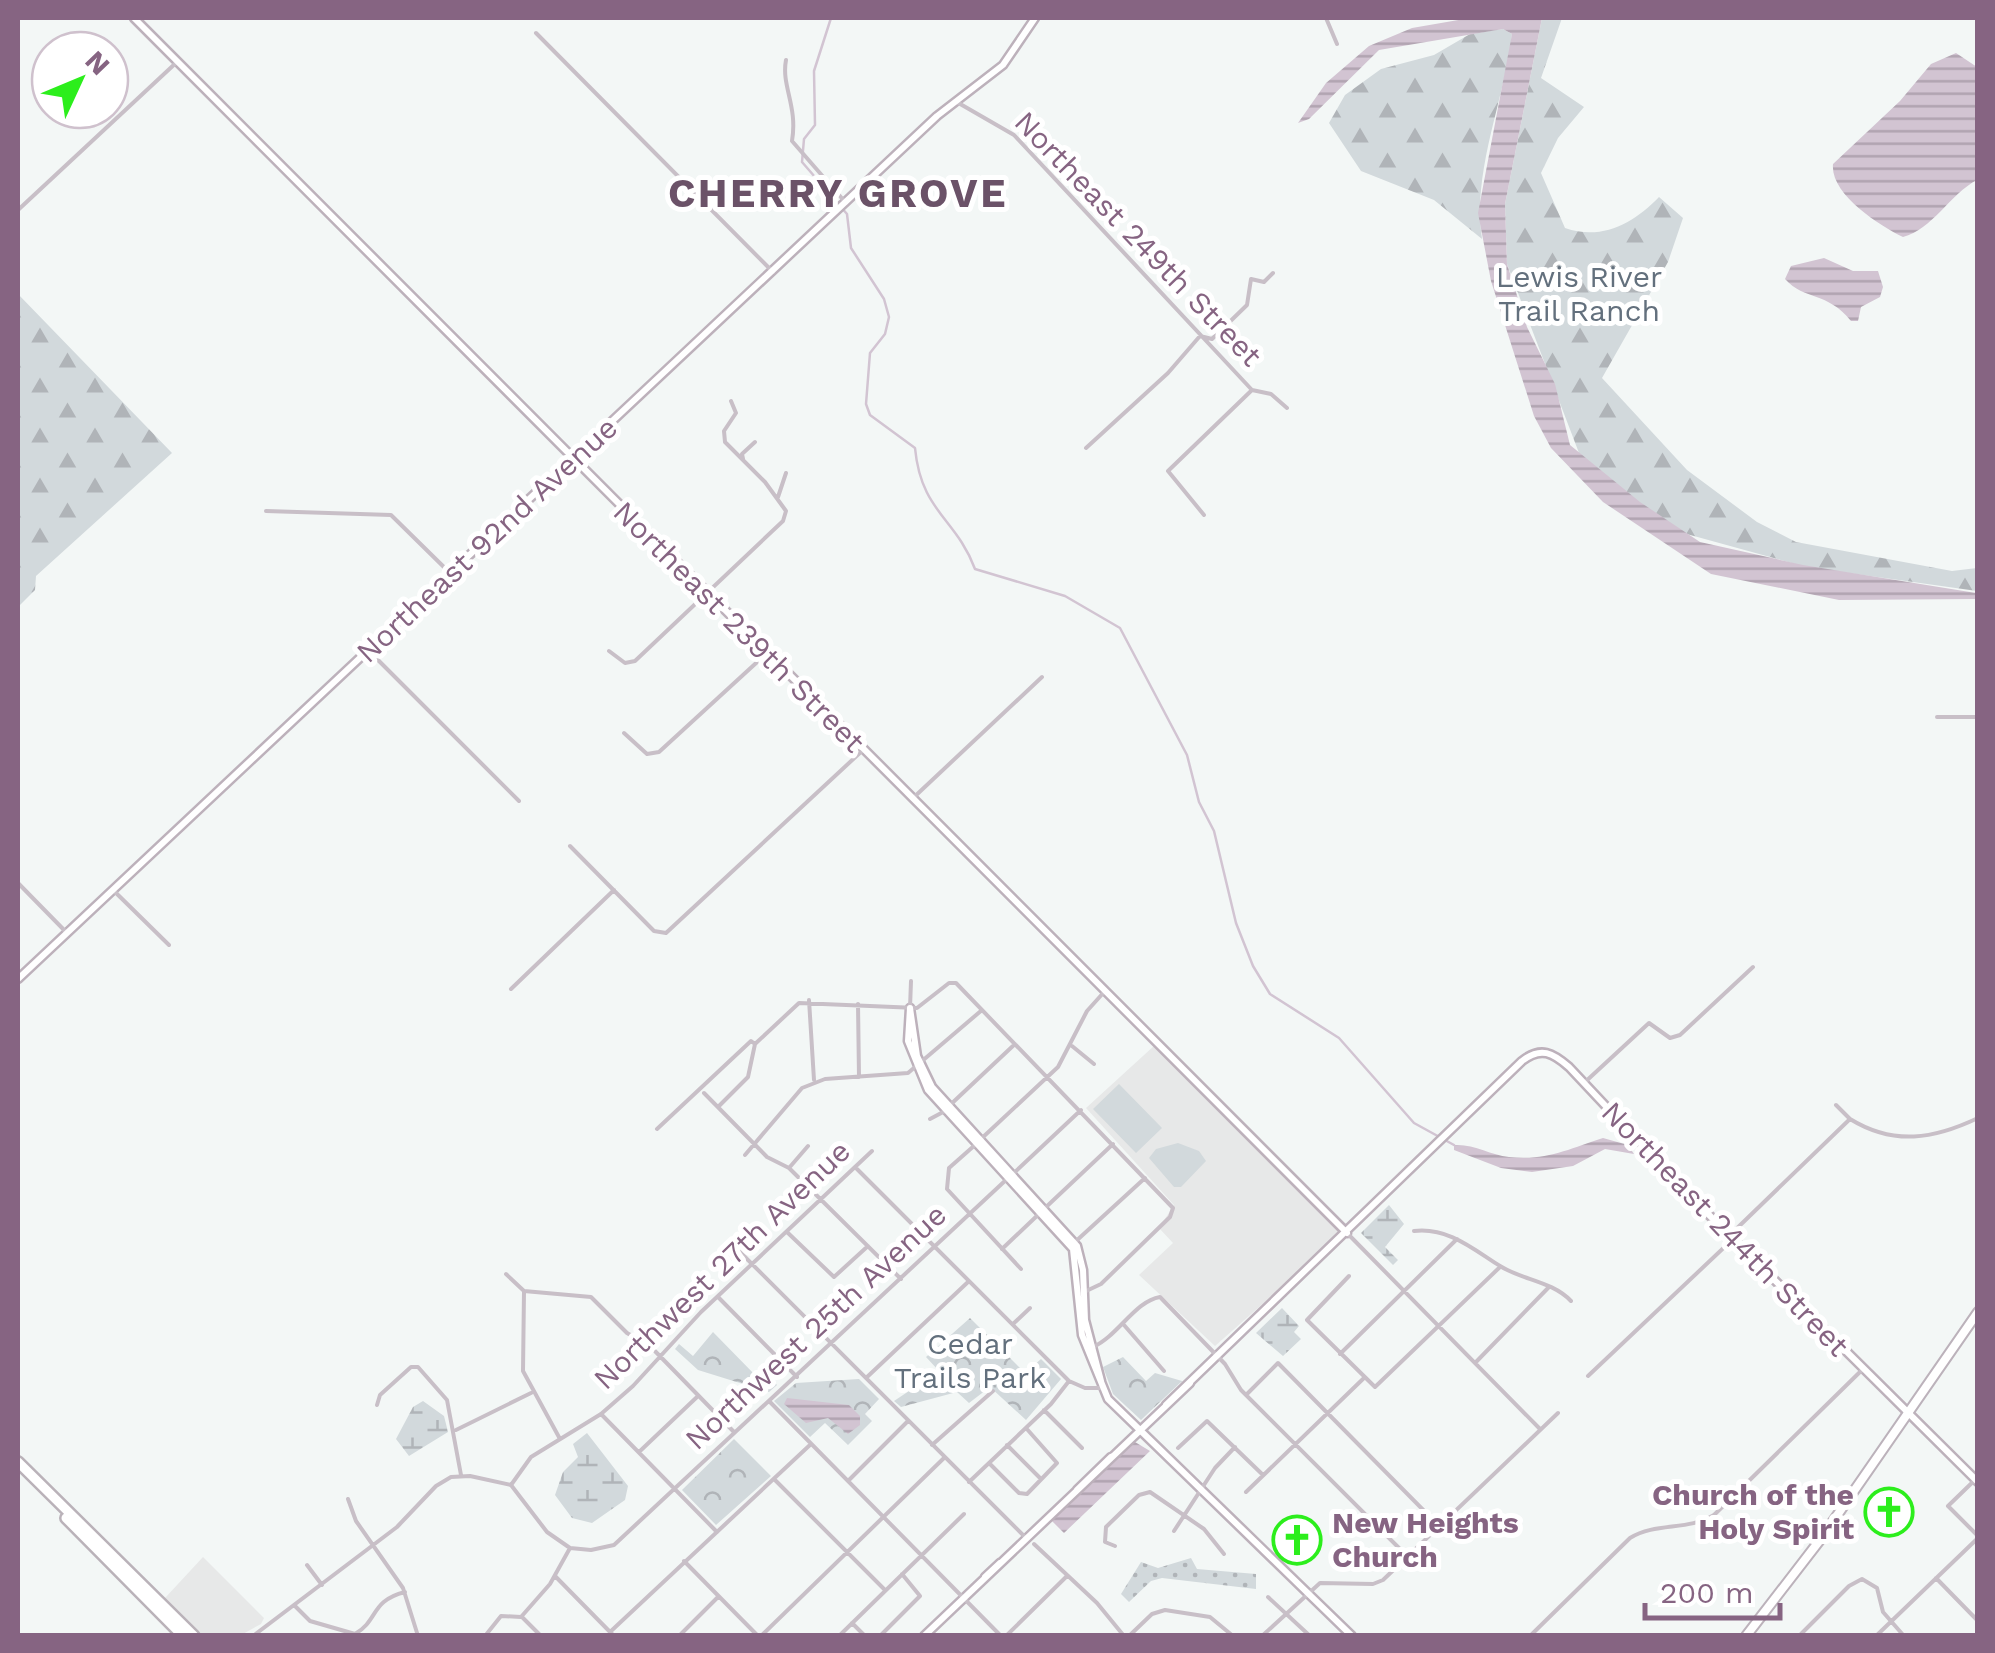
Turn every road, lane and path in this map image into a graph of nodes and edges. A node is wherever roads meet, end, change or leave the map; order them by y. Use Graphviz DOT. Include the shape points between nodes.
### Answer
graph roads {
  1 [pos="134,18"];
  2 [pos="1035,18"];
  3 [pos="1326,18"];
  4 [pos="536,34"];
  5 [pos="1337,44"];
  6 [pos="786,60"];
  7 [pos="178,62"];
  8 [pos="955,101"];
  9 [pos="846,202"];
  10 [pos="18,210"];
  11 [pos="773,272"];
  12 [pos="1273,273"];
  13 [pos="1200,336"];
  14 [pos="1252,390"];
  15 [pos="732,401"];
  16 [pos="1287,408"];
  17 [pos="755,442"];
  18 [pos="1086,448"];
  19 [pos="743,459"];
  20 [pos="572,461"];
  21 [pos="786,473"];
  22 [pos="778,497"];
  23 [pos="266,512"];
  24 [pos="1204,515"];
  25 [pos="451,574"];
  26 [pos="705,594"];
  27 [pos="369,651"];
  28 [pos="610,651"];
  29 [pos="766,654"];
  30 [pos="1042,677"];
  31 [pos="1937,717"];
  32 [pos="1978,717"];
  33 [pos="624,733"];
  34 [pos="863,750"];
  35 [pos="912,799"];
  36 [pos="519,801"];
  37 [pos="570,846"];
  38 [pos="18,884"];
  39 [pos="114,890"];
  40 [pos="614,890"];
  41 [pos="67,934"];
  42 [pos="169,945"];
  43 [pos="1753,967"];
  44 [pos="18,980"];
  45 [pos="911,981"];
  46 [pos="511,989"];
  47 [pos="1105,991"];
  48 [pos="809,1000"];
  49 [pos="858,1004"];
  50 [pos="910,1008"];
  51 [pos="982,1010"];
  52 [pos="1016,1043"];
  53 [pos="755,1044"];
  54 [pos="1072,1046"];
  55 [pos="1094,1064"];
  56 [pos="918,1068"];
  57 [pos="1049,1076"];
  58 [pos="859,1077"];
  59 [pos="814,1081"];
  60 [pos="1584,1083"];
  61 [pos="704,1093"];
  62 [pos="1836,1105"];
  63 [pos="718,1107"];
  64 [pos="947,1108"];
  65 [pos="1081,1110"];
  66 [pos="1978,1118"];
  67 [pos="1850,1119"];
  68 [pos="930,1120"];
  69 [pos="657,1129"];
  70 [pos="753,1142"];
  71 [pos="978,1142"];
  72 [pos="1114,1144"];
  73 [pos="808,1146"];
  74 [pos="872,1151"];
  75 [pos="745,1155"];
  76 [pos="855,1167"];
  77 [pos="789,1168"];
  78 [pos="1011,1176"];
  79 [pos="1145,1178"];
  80 [pos="821,1199"];
  81 [pos="1043,1210"];
  82 [pos="969,1215"];
  83 [pos="786,1231"];
  84 [pos="1414,1231"];
  85 [pos="1347,1233"];
  86 [pos="1731,1237"];
  87 [pos="1457,1240"];
  88 [pos="1073,1244"];
  89 [pos="868,1246"];
  90 [pos="935,1247"];
  91 [pos="736,1248"];
  92 [pos="1002,1249"];
  93 [pos="752,1264"];
  94 [pos="1500,1267"];
  95 [pos="1021,1269"];
  96 [pos="506,1274"];
  97 [pos="1348,1276"];
  98 [pos="901,1279"];
  99 [pos="969,1281"];
  100 [pos="1549,1287"];
  101 [pos="524,1291"];
  102 [pos="1404,1291"];
  103 [pos="1080,1293"];
  104 [pos="718,1297"];
  105 [pos="1571,1301"];
  106 [pos="1030,1308"];
  107 [pos="1978,1312"];
  108 [pos="1012,1324"];
  109 [pos="1124,1324"];
  110 [pos="1440,1326"];
  111 [pos="832,1344"];
  112 [pos="1090,1348"];
  113 [pos="1340,1354"];
  114 [pos="1218,1356"];
  115 [pos="662,1358"];
  116 [pos="1475,1363"];
  117 [pos="1863,1369"];
  118 [pos="1164,1371"];
  119 [pos="796,1376"];
  120 [pos="1588,1376"];
  121 [pos="866,1378"];
  122 [pos="1364,1378"];
  123 [pos="1069,1380"];
  124 [pos="1102,1385"];
  125 [pos="993,1390"];
  126 [pos="532,1393"];
  127 [pos="1246,1395"];
  128 [pos="698,1396"];
  129 [pos="768,1401"];
  130 [pos="377,1406"];
  131 [pos="1044,1410"];
  132 [pos="1328,1413"];
  133 [pos="1558,1413"];
  134 [pos="601,1414"];
  135 [pos="1908,1414"];
  136 [pos="908,1421"];
  137 [pos="1026,1428"];
  138 [pos="456,1430"];
  139 [pos="1540,1430"];
  140 [pos="1138,1431"];
  141 [pos="735,1433"];
  142 [pos="560,1439"];
  143 [pos="811,1444"];
  144 [pos="1296,1444"];
  145 [pos="932,1445"];
  146 [pos="1007,1445"];
  147 [pos="1236,1447"];
  148 [pos="1082,1448"];
  149 [pos="1178,1448"];
  150 [pos="638,1452"];
  151 [pos="944,1457"];
  152 [pos="18,1462"];
  153 [pos="989,1462"];
  154 [pos="18,1470"];
  155 [pos="461,1475"];
  156 [pos="1263,1475"];
  157 [pos="774,1480"];
  158 [pos="1041,1480"];
  159 [pos="1977,1480"];
  160 [pos="848,1481"];
  161 [pos="969,1482"];
  162 [pos="511,1485"];
  163 [pos="675,1490"];
  164 [pos="1199,1490"];
  165 [pos="1246,1492"];
  166 [pos="348,1499"];
  167 [pos="964,1514"];
  168 [pos="1182,1516"];
  169 [pos="883,1517"];
  170 [pos="1439,1526"];
  171 [pos="716,1532"];
  172 [pos="1174,1532"];
  173 [pos="1978,1537"];
  174 [pos="1026,1538"];
  175 [pos="1034,1544"];
  176 [pos="374,1545"];
  177 [pos="1115,1546"];
  178 [pos="570,1548"];
  179 [pos="846,1552"];
  180 [pos="1224,1554"];
  181 [pos="922,1556"];
  182 [pos="1407,1556"];
  183 [pos="684,1560"];
  184 [pos="307,1565"];
  185 [pos="902,1574"];
  186 [pos="1068,1574"];
  187 [pos="555,1576"];
  188 [pos="1936,1578"];
  189 [pos="322,1585"];
  190 [pos="886,1591"];
  191 [pos="405,1592"];
  192 [pos="1308,1592"];
  193 [pos="719,1596"];
  194 [pos="964,1597"];
  195 [pos="1268,1598"];
  196 [pos="294,1606"];
  197 [pos="1286,1612"];
  198 [pos="521,1616"];
  199 [pos="1978,1621"];
  200 [pos="1890,1622"];
  201 [pos="852,1623"];
  202 [pos="356,1634"];
  203 [pos="612,1634"];
  204 [pos="183,1636"];
  205 [pos="194,1636"];
  206 [pos="253,1636"];
  207 [pos="418,1636"];
  208 [pos="486,1636"];
  209 [pos="541,1636"];
  210 [pos="678,1636"];
  211 [pos="760,1636"];
  212 [pos="840,1636"];
  213 [pos="865,1636"];
  214 [pos="880,1636"];
  215 [pos="924,1636"];
  216 [pos="1004,1636"];
  217 [pos="1126,1636"];
  218 [pos="1233,1636"];
  219 [pos="1262,1636"];
  220 [pos="1310,1636"];
  221 [pos="1352,1636"];
  222 [pos="1530,1636"];
  223 [pos="1746,1636"];
  224 [pos="1800,1636"];
  225 [pos="1876,1636"];
  226 [pos="1904,1636"];
  1 -- 7 [label="street, Northeast 239th Street"];
  2 -- 8 [label="street, Northeast 92nd Avenue" via="1002,64"];
  3 -- 5 [label="street"];
  4 -- 11 [label="street"];
  6 -- 9 [label="street" via="785,81 796,110 792,141"];
  7 -- 10 [label="street"];
  7 -- 20 [label="street, Northeast 239th Street"];
  8 -- 9 [label="street, Northeast 92nd Avenue"];
  8 -- 13 [label="street, Northeast 249th Street" via="1014,135"];
  9 -- 11 [label="street, Northeast 92nd Avenue"];
  11 -- 20 [label="street, Northeast 92nd Avenue"];
  12 -- 13 [label="street" via="1264,282 1251,279 1247,305 1212,339"];
  13 -- 14 [label="street, Northeast 249th Street"];
  13 -- 18 [label="street"];
  14 -- 16 [label="street, Northeast 249th Street" via="1271,394"];
  14 -- 24 [label="street" via="1168,471"];
  15 -- 19 [label="street" via="736,412 724,438"];
  17 -- 19 [label="street"];
  19 -- 22 [label="street"];
  20 -- 25 [label="street, Northeast 92nd Avenue"];
  20 -- 26 [label="street, Northeast 239th Street"];
  21 -- 22 [label="street"];
  22 -- 26 [label="street" via="783,521"];
  23 -- 25 [label="street" via="391,515"];
  25 -- 27 [label="street, Northeast 92nd Avenue"];
  26 -- 28 [label="street" via="635,661 625,663"];
  26 -- 29 [label="street, Northeast 239th Street"];
  27 -- 36 [label="street"];
  27 -- 39 [label="street, Northeast 92nd Avenue"];
  29 -- 33 [label="street" via="659,752 647,754"];
  29 -- 34 [label="street, Northeast 239th Street"];
  30 -- 35 [label="street"];
  31 -- 32 [label="street"];
  34 -- 35 [label="street, Northeast 239th Street"];
  34 -- 40 [label="street" via="671,930 661,934"];
  35 -- 47 [label="street, Northeast 239th Street"];
  37 -- 40 [label="street"];
  38 -- 41 [label="street"];
  39 -- 41 [label="street, Northeast 92nd Avenue"];
  39 -- 42 [label="street"];
  40 -- 46 [label="street"];
  41 -- 44 [label="street, Northeast 92nd Avenue"];
  43 -- 60 [label="street" via="1680,1035 1670,1038 1649,1023"];
  45 -- 50 [label="street"];
  47 -- 54 [label="street"];
  47 -- 85 [label="street, Northeast 239th Street"];
  48 -- 49 [label="street"];
  48 -- 53 [label="street"];
  48 -- 59 [label="street"];
  49 -- 50 [label="street"];
  49 -- 58 [label="street"];
  50 -- 51 [label="street" via="923,1007 952,982"];
  50 -- 56 [label="street" via="906,1023"];
  51 -- 52 [label="street"];
  51 -- 56 [label="street"];
  52 -- 57 [label="street"];
  52 -- 64 [label="street"];
  53 -- 63 [label="street" via="748,1077"];
  53 -- 69 [label="street" via="750,1041"];
  54 -- 55 [label="street"];
  54 -- 57 [label="street"];
  56 -- 58 [label="street"];
  56 -- 64 [label="street"];
  57 -- 65 [label="street"];
  57 -- 71 [label="street"];
  58 -- 59 [label="street"];
  59 -- 70 [label="street"];
  60 -- 85 [label="street, Northeast 244th Street" via="1554,1054 1538,1052 1522,1061"];
  60 -- 86 [label="street, Northeast 244th Street"];
  61 -- 63 [label="street"];
  62 -- 67 [label="street"];
  63 -- 70 [label="street"];
  64 -- 68 [label="street"];
  64 -- 71 [label="street"];
  65 -- 72 [label="street"];
  65 -- 78 [label="street, Northwest 25th Avenue"];
  66 -- 67 [label="street" via="1910,1138"];
  67 -- 86 [label="street"];
  70 -- 75 [label="street"];
  70 -- 77 [label="street"];
  71 -- 78 [label="street"];
  71 -- 82 [label="street" via="949,1168 946,1181"];
  72 -- 79 [label="street"];
  72 -- 81 [label="street"];
  73 -- 77 [label="street"];
  74 -- 76 [label="street, Northwest 27th Avenue"];
  76 -- 80 [label="street, Northwest 27th Avenue"];
  76 -- 90 [label="street"];
  77 -- 80 [label="street"];
  78 -- 81 [label="street"];
  78 -- 82 [label="street, Northwest 25th Avenue"];
  79 -- 88 [label="street"];
  79 -- 103 [label="street" via="1173,1210 1100,1284"];
  80 -- 83 [label="street, Northwest 27th Avenue"];
  80 -- 89 [label="street"];
  81 -- 88 [label="street"];
  81 -- 92 [label="street"];
  82 -- 90 [label="street, Northwest 25th Avenue"];
  82 -- 92 [label="street"];
  83 -- 89 [label="street" via="832,1276"];
  83 -- 93 [label="street, Northwest 27th Avenue"];
  84 -- 87 [label="street"];
  85 -- 102 [label="street"];
  85 -- 114 [label="street"];
  86 -- 117 [label="street, Northeast 244th Street"];
  86 -- 120 [label="street"];
  87 -- 94 [label="street"];
  87 -- 102 [label="street"];
  88 -- 103 [label="street"];
  89 -- 98 [label="street"];
  90 -- 98 [label="street, Northwest 25th Avenue"];
  90 -- 99 [label="street"];
  91 -- 93 [label="street"];
  92 -- 95 [label="street"];
  93 -- 104 [label="street, Northwest 27th Avenue"];
  93 -- 111 [label="street"];
  94 -- 100 [label="street"];
  94 -- 110 [label="street"];
  96 -- 101 [label="street"];
  97 -- 113 [label="street" via="1307,1318"];
  98 -- 111 [label="street, Northwest 25th Avenue"];
  99 -- 108 [label="street"];
  99 -- 121 [label="street"];
  100 -- 105 [label="street"];
  100 -- 116 [label="street"];
  101 -- 115 [label="street" via="588,1296"];
  101 -- 126 [label="street" via="522,1370"];
  102 -- 110 [label="street"];
  102 -- 113 [label="street"];
  103 -- 112 [label="street" via="1077,1310"];
  104 -- 115 [label="street, Northwest 27th Avenue"];
  104 -- 119 [label="street"];
  106 -- 108 [label="street"];
  107 -- 135 [label="main road"];
  108 -- 123 [label="street"];
  109 -- 112 [label="street"];
  109 -- 114 [label="street" via="1158,1296"];
  109 -- 118 [label="street"];
  110 -- 116 [label="street"];
  110 -- 122 [label="street" via="1375,1387"];
  111 -- 119 [label="street, Northwest 25th Avenue"];
  111 -- 121 [label="street"];
  112 -- 124 [label="street"];
  113 -- 122 [label="street"];
  114 -- 127 [label="street"];
  114 -- 140 [label="street"];
  115 -- 128 [label="street"];
  115 -- 134 [label="street, Northwest 27th Avenue"];
  116 -- 139 [label="street"];
  117 -- 135 [label="street, Northeast 244th Street"];
  117 -- 222 [label="street" via="1714,1515 1630,1538"];
  119 -- 129 [label="street, Northwest 25th Avenue"];
  121 -- 136 [label="street"];
  122 -- 132 [label="street"];
  123 -- 124 [label="street" via="1085,1388"];
  123 -- 131 [label="street"];
  124 -- 140 [label="street"];
  125 -- 145 [label="street"];
  126 -- 138 [label="street"];
  126 -- 142 [label="street"];
  127 -- 132 [label="street" via="1278,1363"];
  127 -- 144 [label="street"];
  128 -- 141 [label="street"];
  128 -- 150 [label="street"];
  129 -- 141 [label="street, Northwest 25th Avenue"];
  129 -- 143 [label="street"];
  130 -- 138 [label="street" via="414,1366 443,1392"];
  131 -- 137 [label="street"];
  131 -- 148 [label="street"];
  132 -- 144 [label="street"];
  132 -- 170 [label="street"];
  133 -- 139 [label="street"];
  134 -- 142 [label="street, Northwest 27th Avenue"];
  134 -- 150 [label="street"];
  135 -- 159 [label="street, Northeast 244th Street"];
  135 -- 223 [label="main road"];
  136 -- 145 [label="street"];
  136 -- 160 [label="street"];
  137 -- 146 [label="street"];
  137 -- 158 [label="street" via="1058,1462"];
  138 -- 155 [label="street"];
  139 -- 170 [label="street"];
  140 -- 164 [label="street"];
  140 -- 174 [label="street"];
  141 -- 163 [label="street, Northwest 25th Avenue"];
  142 -- 162 [label="street, Northwest 27th Avenue" via="527,1461"];
  143 -- 157 [label="street"];
  143 -- 160 [label="street"];
  144 -- 156 [label="street"];
  144 -- 182 [label="street"];
  145 -- 151 [label="street"];
  146 -- 153 [label="street"];
  146 -- 158 [label="street"];
  147 -- 149 [label="street" via="1208,1421"];
  147 -- 156 [label="street"];
  147 -- 164 [label="street"];
  150 -- 163 [label="street"];
  151 -- 161 [label="street"];
  151 -- 169 [label="street"];
  152 -- 205 [label="highway"];
  153 -- 158 [label="street" via="1023,1496"];
  153 -- 161 [label="street"];
  154 -- 204 [label="highway"];
  155 -- 162 [label="street"];
  155 -- 176 [label="street" via="436,1486"];
  156 -- 165 [label="street"];
  157 -- 171 [label="street"];
  157 -- 179 [label="street"];
  159 -- 173 [label="street" via="1948,1506"];
  160 -- 169 [label="street"];
  161 -- 174 [label="street"];
  162 -- 178 [label="street" via="547,1532"];
  163 -- 171 [label="street"];
  163 -- 178 [label="street, Northwest 25th Avenue" via="614,1544"];
  164 -- 168 [label="street"];
  164 -- 192 [label="street"];
  166 -- 176 [label="street"];
  167 -- 181 [label="street"];
  168 -- 172 [label="street"];
  168 -- 177 [label="street" via="1148,1492 1106,1527 1105,1542"];
  168 -- 180 [label="street" via="1204,1528"];
  169 -- 179 [label="street"];
  169 -- 181 [label="street"];
  170 -- 182 [label="street"];
  171 -- 183 [label="street"];
  173 -- 188 [label="street"];
  174 -- 194 [label="street"];
  175 -- 186 [label="street"];
  176 -- 189 [label="street"];
  176 -- 191 [label="street"];
  178 -- 187 [label="street"];
  179 -- 190 [label="street"];
  179 -- 211 [label="street"];
  181 -- 185 [label="street"];
  181 -- 194 [label="street"];
  182 -- 192 [label="street" via="1373,1584 1325,1581"];
  183 -- 193 [label="street"];
  183 -- 203 [label="street"];
  184 -- 189 [label="street"];
  185 -- 190 [label="street"];
  185 -- 214 [label="street" via="920,1596"];
  186 -- 216 [label="street"];
  186 -- 217 [label="street"];
  187 -- 198 [label="street"];
  187 -- 203 [label="street"];
  188 -- 199 [label="street"];
  188 -- 200 [label="street"];
  189 -- 196 [label="street"];
  190 -- 201 [label="street"];
  191 -- 202 [label="street" via="378,1604"];
  191 -- 207 [label="street"];
  192 -- 197 [label="street"];
  192 -- 221 [label="street"];
  193 -- 210 [label="street"];
  193 -- 211 [label="street"];
  194 -- 215 [label="street"];
  194 -- 216 [label="street"];
  195 -- 197 [label="street"];
  196 -- 202 [label="street" via="307,1620"];
  196 -- 206 [label="street"];
  197 -- 219 [label="street"];
  197 -- 220 [label="street"];
  198 -- 208 [label="street" via="501,1616"];
  198 -- 209 [label="street"];
  200 -- 224 [label="street" via="1877,1588 1862,1579"];
  200 -- 225 [label="street"];
  200 -- 226 [label="street"];
  201 -- 212 [label="street"];
  201 -- 213 [label="street"];
  217 -- 218 [label="street" via="1161,1610 1210,1617"];
}
